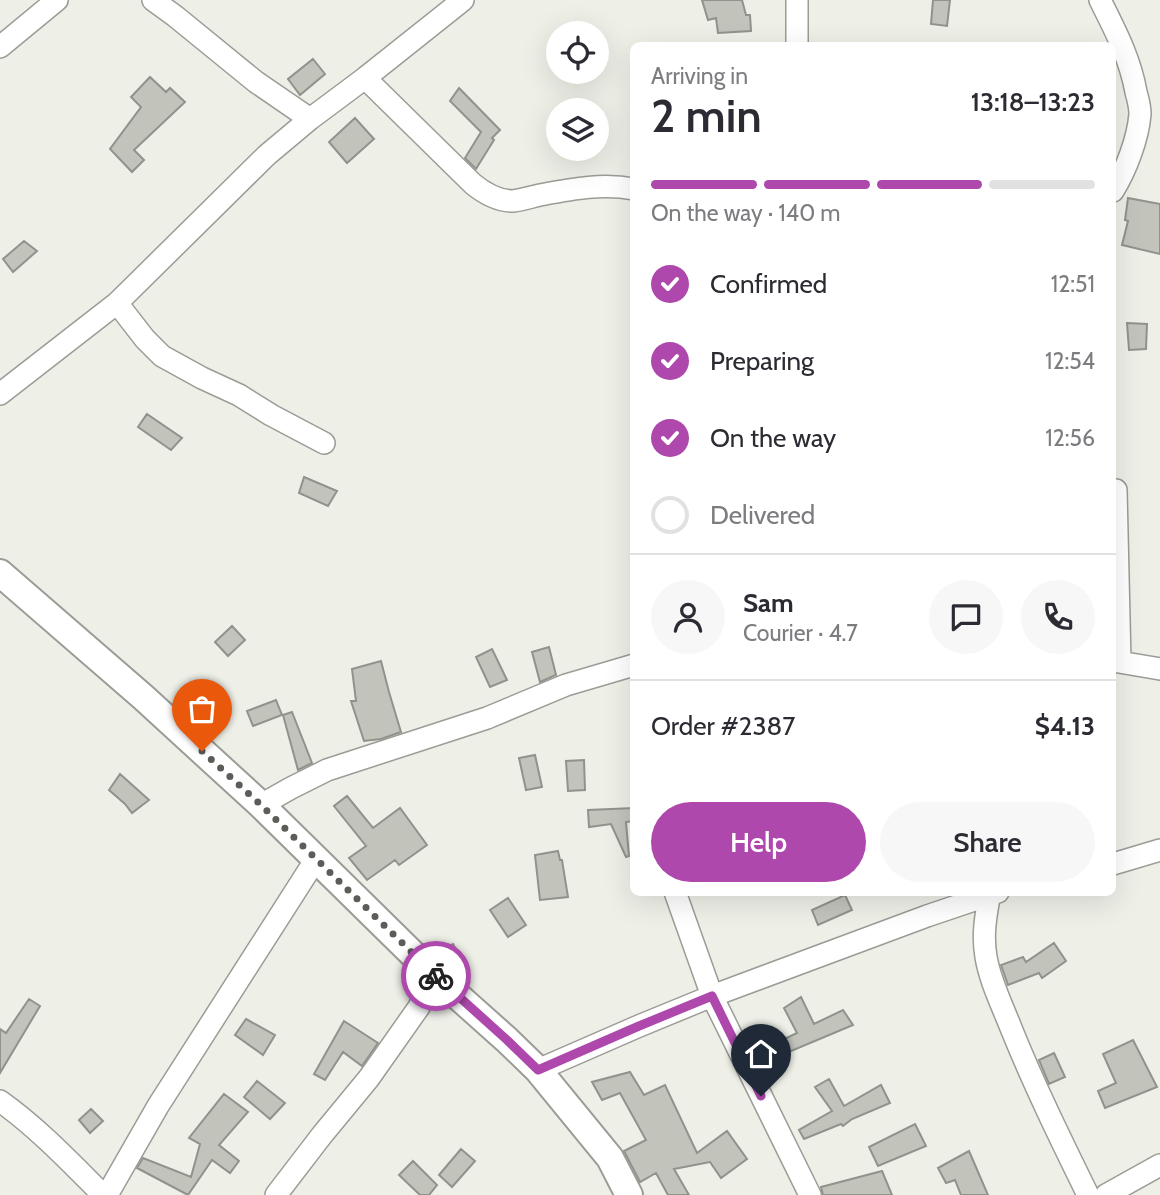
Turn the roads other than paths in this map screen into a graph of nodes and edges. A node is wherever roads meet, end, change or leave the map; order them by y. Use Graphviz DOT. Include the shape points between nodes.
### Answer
graph roads {
  1 [pos="57,0"];
  2 [pos="153,0"];
  3 [pos="463,0"];
  4 [pos="797,0"];
  5 [pos="1100,0"];
  6 [pos="797,42"];
  7 [pos="0,47"];
  8 [pos="365,78"];
  9 [pos="1150,110"];
  10 [pos="310,119"];
  11 [pos="1116,186"];
  12 [pos="630,188"];
  13 [pos="117,303"];
  14 [pos="0,394"];
  15 [pos="324,443"];
  16 [pos="1116,490"];
  17 [pos="0,573"];
  18 [pos="1116,662"];
  19 [pos="630,666"];
  20 [pos="1160,670"];
  21 [pos="261,805"];
  22 [pos="1160,849"];
  23 [pos="316,859"];
  24 [pos="1116,863"];
  25 [pos="677,896"];
  26 [pos="984,896"];
  27 [pos="991,896"];
  28 [pos="433,974"];
  29 [pos="712,996"];
  30 [pos="538,1070"];
  31 [pos="0,1101"];
  32 [pos="1160,1165"];
  33 [pos="105,1195"];
  34 [pos="276,1195"];
  35 [pos="629,1195"];
  36 [pos="810,1195"];
  37 [pos="1088,1195"];
  38 [pos="1106,1195"];
  1 -- 7 [label="street"];
  2 -- 10 [label="street"];
  3 -- 8 [label="street"];
  4 -- 6 [label="street"];
  5 -- 9 [label="street"];
  8 -- 10 [label="street"];
  8 -- 12 [label="street" via="473,184 499,199 513,201 596,186"];
  9 -- 11 [label="street"];
  10 -- 13 [label="street" via="267,155"];
  13 -- 14 [label="street"];
  13 -- 15 [label="street" via="162,356"];
  16 -- 18 [label="street"];
  17 -- 21 [label="street"];
  18 -- 20 [label="street"];
  19 -- 21 [label="street" via="327,770"];
  21 -- 23 [label="street"];
  22 -- 24 [label="street"];
  23 -- 28 [label="street"];
  23 -- 33 [label="street"];
  25 -- 29 [label="street"];
  26 -- 29 [label="street"];
  27 -- 37 [label="street" via="984,929 986,958 997,994"];
  28 -- 30 [label="street"];
  28 -- 34 [label="street" via="419,1007 369,1078"];
  29 -- 30 [label="street"];
  29 -- 36 [label="street"];
  30 -- 35 [label="street" via="610,1158"];
  31 -- 33 [label="street"];
  32 -- 38 [label="street"];
}
